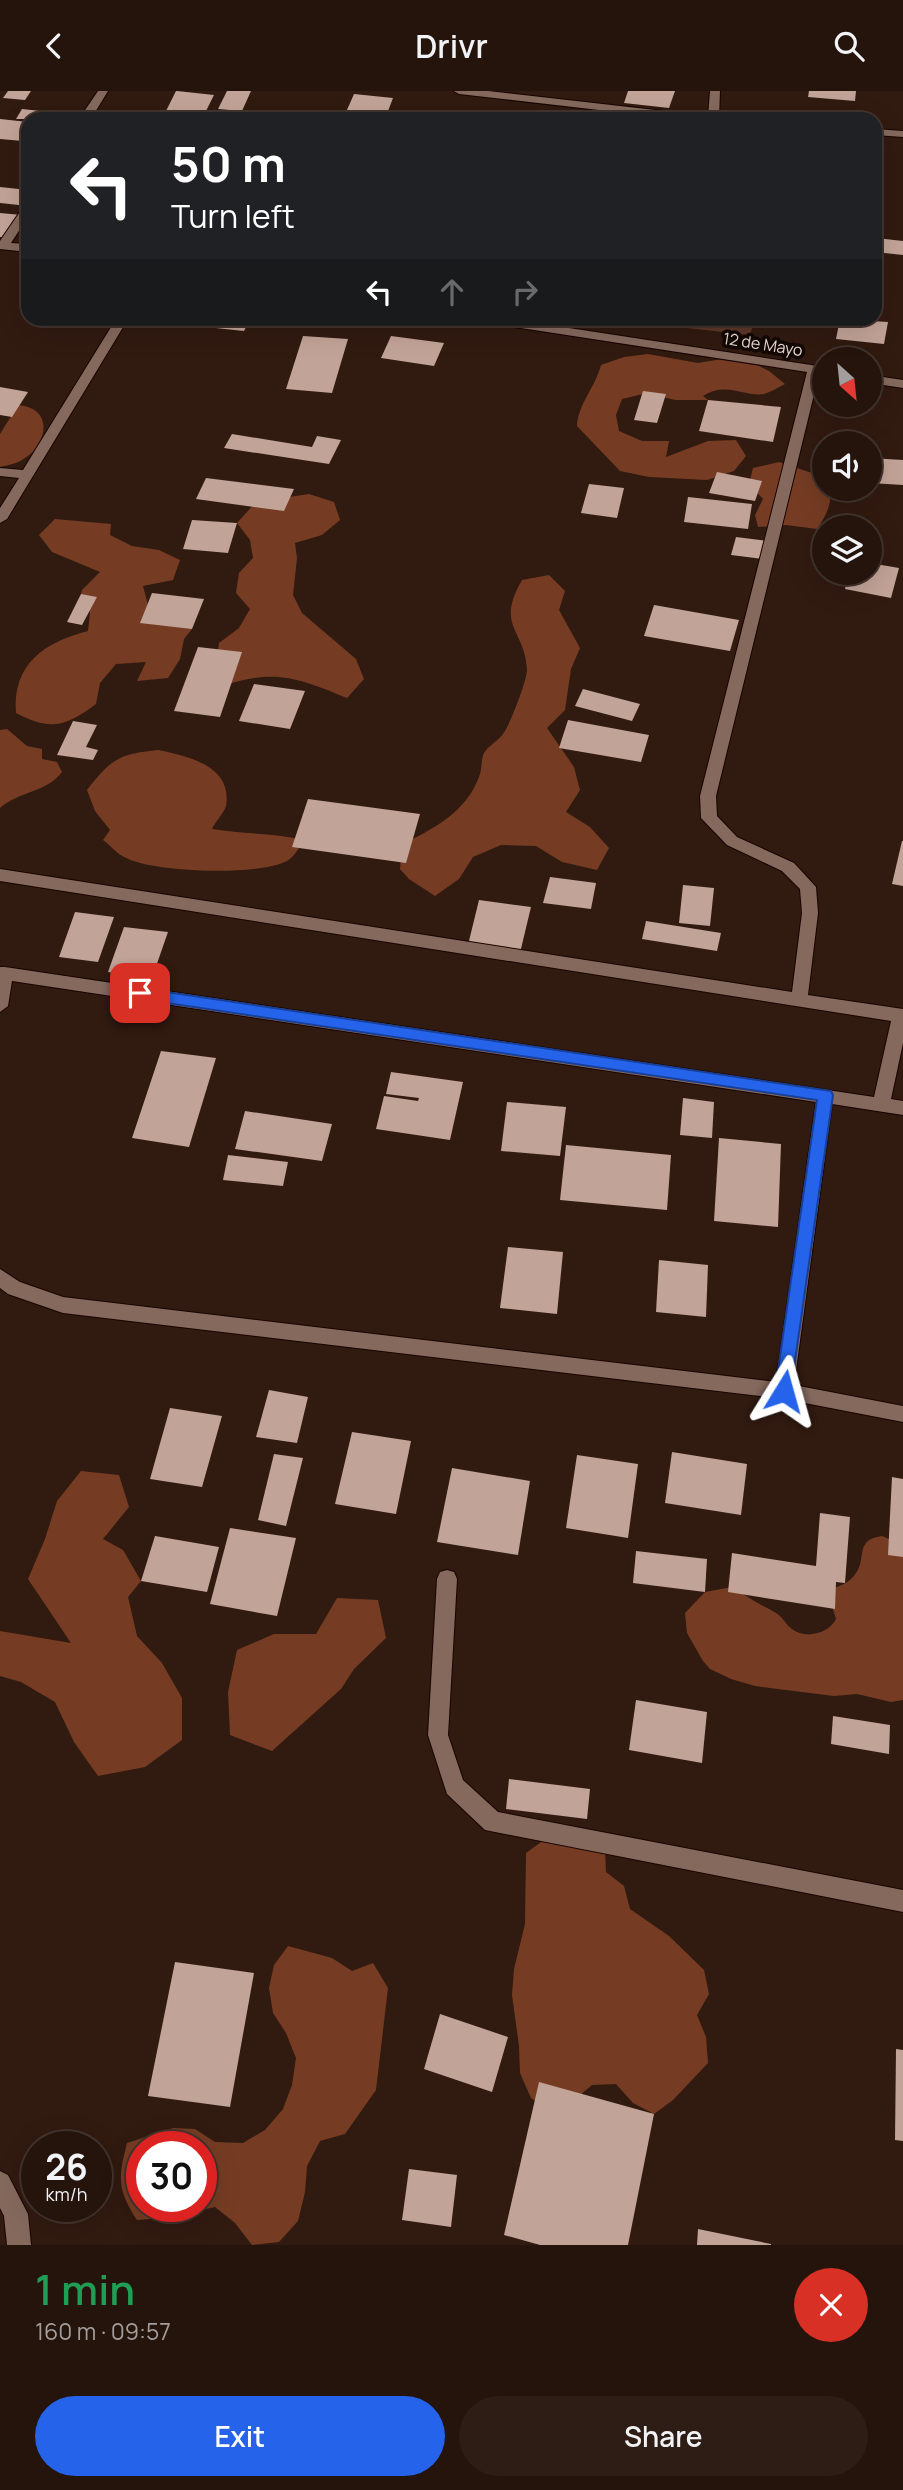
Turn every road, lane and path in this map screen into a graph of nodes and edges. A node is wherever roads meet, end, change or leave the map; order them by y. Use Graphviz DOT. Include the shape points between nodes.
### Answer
graph roads {
  1 [pos="103,91"];
  2 [pos="460,91"];
  3 [pos="716,91"];
  4 [pos="90,112"];
  5 [pos="644,112"];
  6 [pos="714,112"];
  7 [pos="882,132"];
  8 [pos="903,134"];
  9 [pos="21,218"];
  10 [pos="2,245"];
  11 [pos="21,247"];
  12 [pos="118,326"];
  13 [pos="533,326"];
  14 [pos="812,370"];
  15 [pos="882,381"];
  16 [pos="903,384"];
  17 [pos="812,398"];
  18 [pos="0,472"];
  19 [pos="27,474"];
  20 [pos="0,519"];
  21 [pos="0,874"];
  22 [pos="2,973"];
  23 [pos="799,999"];
  24 [pos="0,1006"];
  25 [pos="902,1015"];
  26 [pos="825,1095"];
  27 [pos="881,1104"];
  28 [pos="903,1108"];
  29 [pos="0,1277"];
  30 [pos="784,1391"];
  31 [pos="903,1414"];
  32 [pos="447,1579"];
  33 [pos="903,1901"];
  34 [pos="0,2183"];
  35 [pos="19,2245"];
  1 -- 4 [label="street"];
  2 -- 5 [label="street"];
  3 -- 6 [label="street"];
  7 -- 8 [label="street"];
  9 -- 10 [label="street"];
  10 -- 11 [label="street"];
  12 -- 19 [label="street"];
  13 -- 14 [label="street, 12 de Mayo"];
  15 -- 16 [label="street"];
  17 -- 23 [label="street" via="708,796 709,818 732,841 788,867 808,887 810,913"];
  18 -- 19 [label="street"];
  19 -- 20 [label="street"];
  21 -- 23 [label="street"];
  22 -- 24 [label="street"];
  22 -- 26 [label="street"];
  23 -- 25 [label="street"];
  25 -- 27 [label="street"];
  26 -- 27 [label="street"];
  26 -- 30 [label="street"];
  27 -- 28 [label="street"];
  29 -- 30 [label="street" via="14,1289 63,1305"];
  30 -- 31 [label="street"];
  32 -- 33 [label="street" via="438,1735 455,1787 492,1822"];
  34 -- 35 [label="street" via="16,2214"];
}
